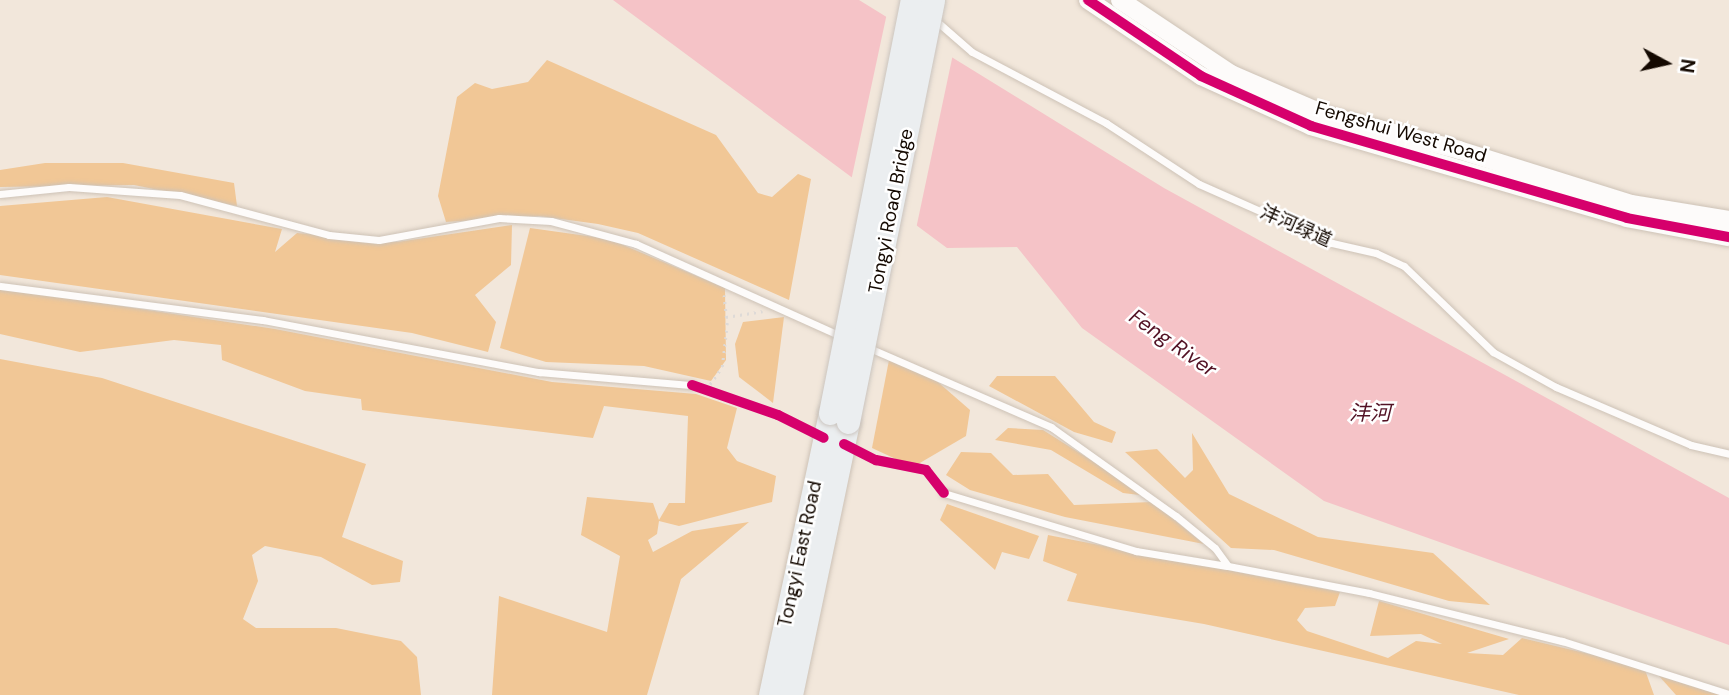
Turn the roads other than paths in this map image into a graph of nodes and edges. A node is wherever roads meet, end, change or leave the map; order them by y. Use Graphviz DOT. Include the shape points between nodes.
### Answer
graph roads {
  1 [pos="901,0"];
  2 [pos="912,0"];
  3 [pos="933,0"];
  4 [pos="1088,0"];
  5 [pos="1120,0"];
  6 [pos="0,194"];
  7 [pos="1729,220"];
  8 [pos="1729,237"];
  9 [pos="0,285"];
  10 [pos="692,385"];
  11 [pos="839,417"];
  12 [pos="1729,454"];
  13 [pos="944,493"];
  14 [pos="1228,566"];
  15 [pos="1729,694"];
  16 [pos="771,695"];
  17 [pos="791,695"];
  1 -- 12 [label="lane, 沣河绿道" via="923,9 972,51 1106,123 1199,184 1332,243 1376,253 1404,266 1493,352 1556,387 1691,444"];
  2 -- 11 [label="main road, Tongyi Road Bridge, bridge"];
  3 -- 11 [label="main road, Tongyi Road Bridge, bridge"];
  4 -- 8 [label="street, Fengshui West Road" via="1201,76 1311,126 1627,218"];
  5 -- 7 [label="street, Fengshui West Road" via="1231,74 1328,116 1631,204"];
  6 -- 14 [label="lane" via="69,187 180,195 329,235 379,240 499,218 551,221 636,244 1051,427 1176,516 1215,548"];
  9 -- 10 [label="lane" via="263,320 539,372"];
  11 -- 16 [label="main road, Tongyi East Road"];
  11 -- 17 [label="main road, Tongyi East Road"];
  13 -- 14 [label="lane" via="1136,551"];
  14 -- 15 [label="lane" via="1369,593 1562,641"];
}
